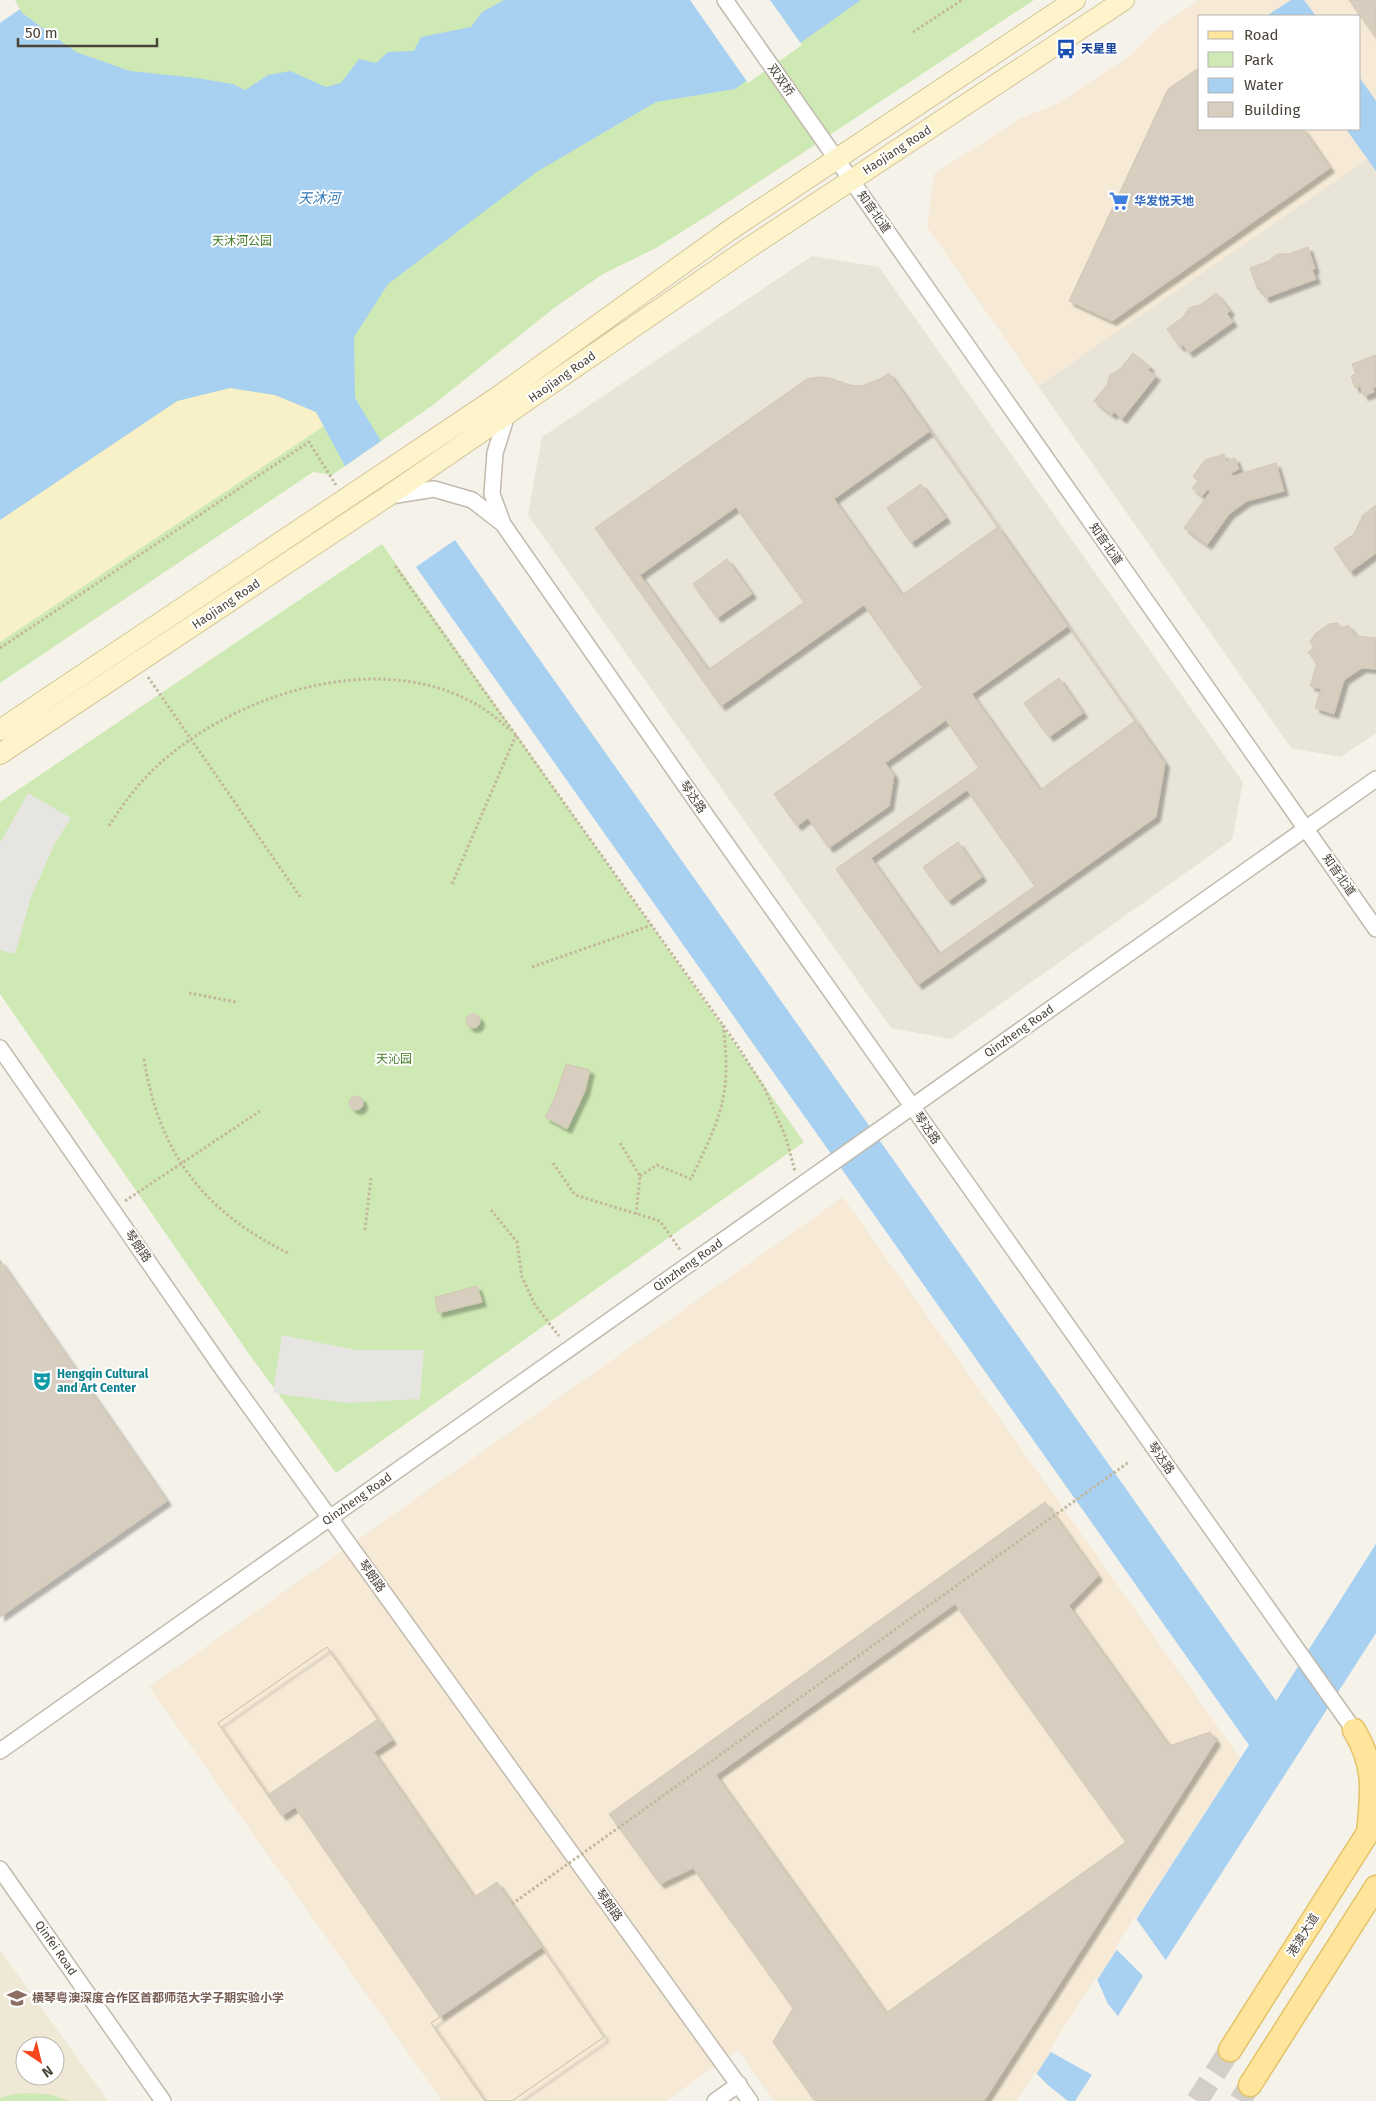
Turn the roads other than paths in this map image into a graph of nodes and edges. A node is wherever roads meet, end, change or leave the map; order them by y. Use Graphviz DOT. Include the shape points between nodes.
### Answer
graph roads {
  1 [pos="725,0"];
  2 [pos="1075,0"];
  3 [pos="1124,0"];
  4 [pos="837,159"];
  5 [pos="852,180"];
  6 [pos="507,415"];
  7 [pos="388,496"];
  8 [pos="503,524"];
  9 [pos="0,730"];
  10 [pos="0,754"];
  11 [pos="1376,779"];
  12 [pos="1306,829"];
  13 [pos="1376,929"];
  14 [pos="0,1048"];
  15 [pos="912,1106"];
  16 [pos="330,1518"];
  17 [pos="1354,1730"];
  18 [pos="1376,1740"];
  19 [pos="0,1751"];
  20 [pos="1372,1827"];
  21 [pos="0,1868"];
  22 [pos="1376,1887"];
  23 [pos="1230,2050"];
  24 [pos="739,2084"];
  25 [pos="1250,2085"];
  26 [pos="163,2101"];
  27 [pos="715,2101"];
  28 [pos="750,2101"];
  1 -- 4 [label="street, 双双桥"];
  2 -- 4 [label="main road, Haojiang Road"];
  3 -- 5 [label="main road, Haojiang Road"];
  4 -- 5 [label="street, 知音北道"];
  4 -- 9 [label="main road, Haojiang Road" via="730,230 496,398"];
  5 -- 6 [label="main road, Haojiang Road"];
  5 -- 12 [label="street, 知音北道"];
  6 -- 7 [label="main road, Haojiang Road"];
  6 -- 8 [label="street" via="495,453 492,494"];
  7 -- 8 [label="street" via="434,489 472,500"];
  7 -- 10 [label="main road, Haojiang Road"];
  8 -- 15 [label="street, 琴达路"];
  11 -- 12 [label="street, Qinzheng Road"];
  12 -- 13 [label="street, 知音北道"];
  12 -- 15 [label="street, Qinzheng Road"];
  14 -- 16 [label="street, 琴朗路"];
  15 -- 16 [label="street, Qinzheng Road"];
  15 -- 17 [label="street, 琴达路"];
  16 -- 19 [label="street, Qinzheng Road"];
  16 -- 24 [label="street, 琴朗路"];
  17 -- 18 [label="main road"];
  17 -- 20 [label="main road" via="1366,1754 1372,1780"];
  20 -- 23 [label="main road, 港澳大道"];
  21 -- 26 [label="street, Qinfei Road"];
  22 -- 25 [label="main road"];
  24 -- 27 [label="street"];
  24 -- 28 [label="street, 琴朗路"];
}
